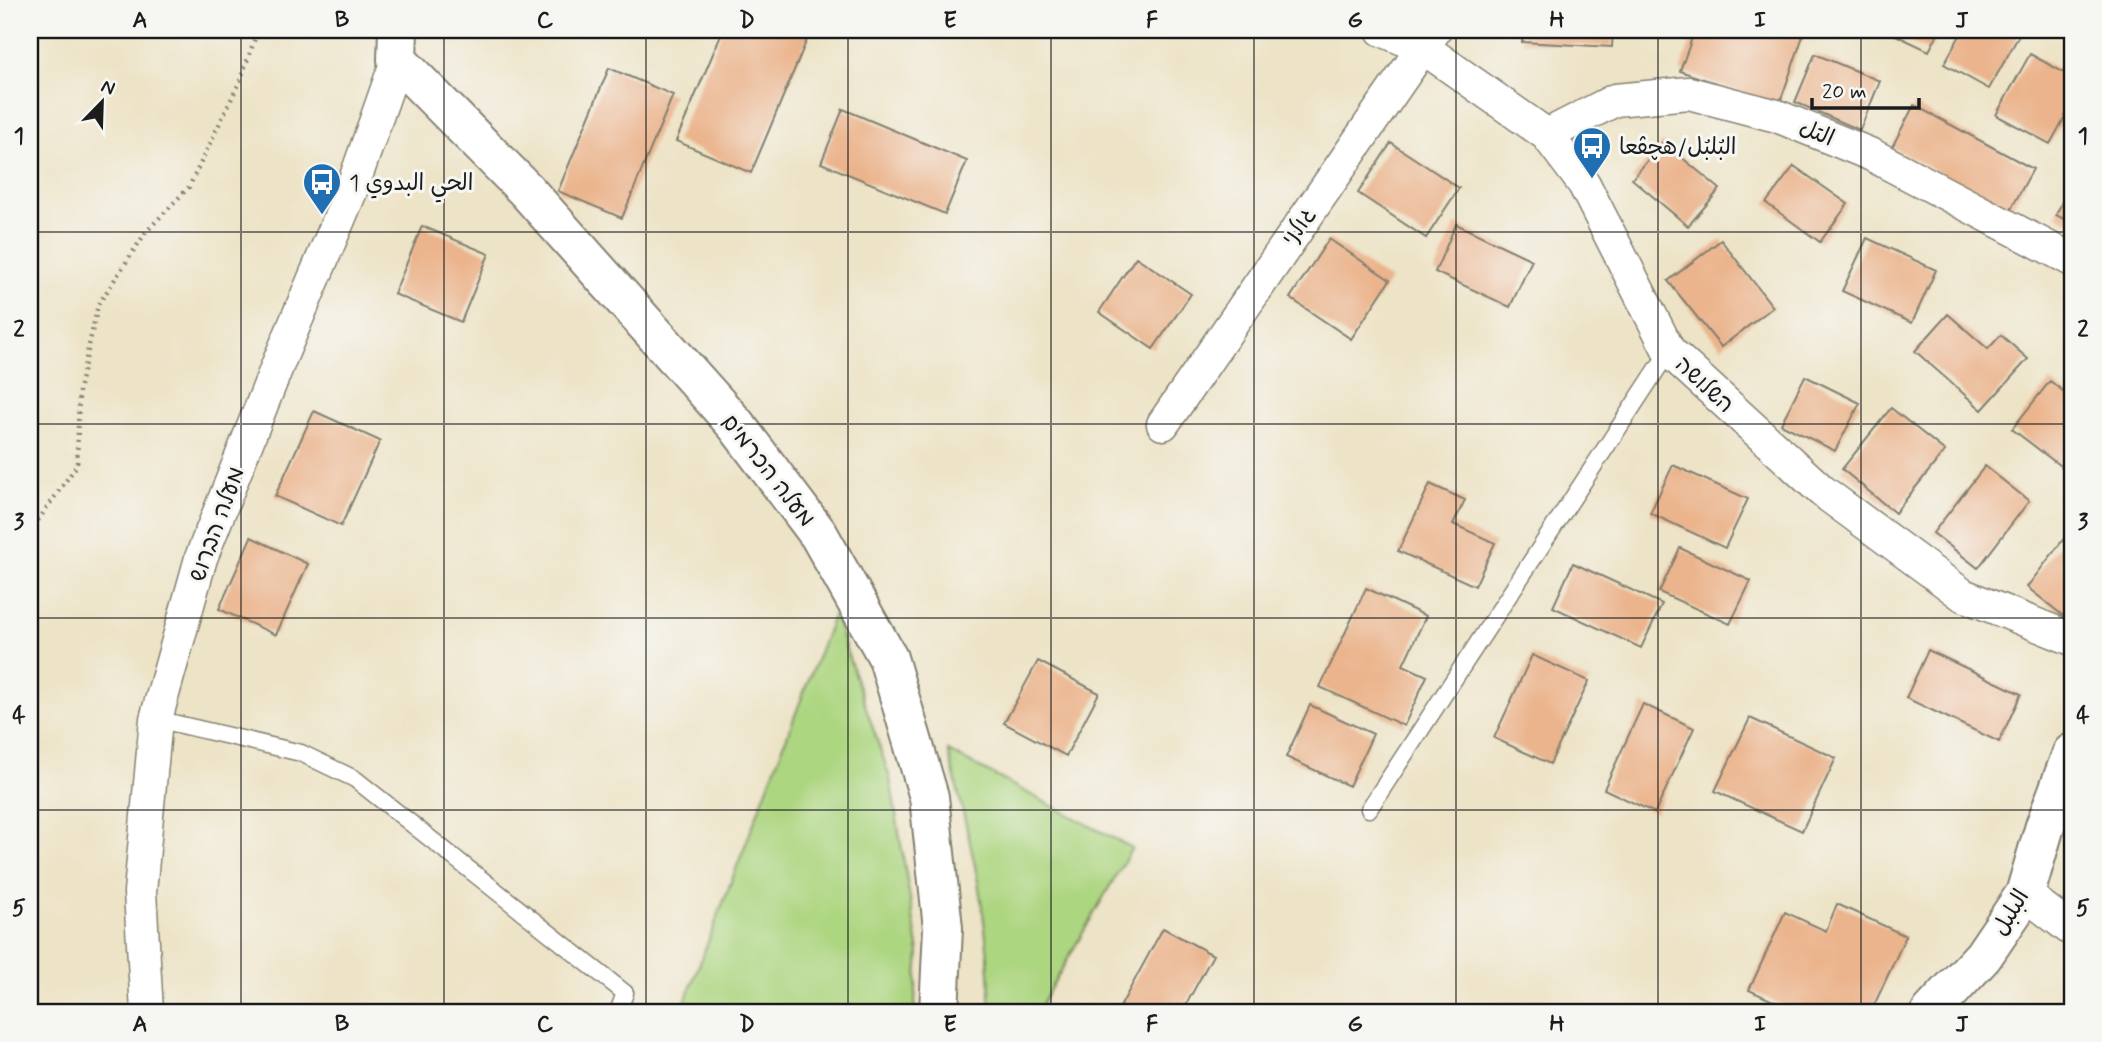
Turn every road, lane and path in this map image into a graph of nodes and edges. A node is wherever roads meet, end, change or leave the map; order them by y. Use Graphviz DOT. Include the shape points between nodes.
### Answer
graph roads {
  1 [pos="258,30"];
  2 [pos="1381,30"];
  3 [pos="1428,38"];
  4 [pos="397,45"];
  5 [pos="1547,135"];
  6 [pos="2072,260"];
  7 [pos="1668,351"];
  8 [pos="1163,424"];
  9 [pos="30,532"];
  10 [pos="2072,639"];
  11 [pos="156,719"];
  12 [pos="2072,753"];
  13 [pos="1369,809"];
  14 [pos="2025,894"];
  15 [pos="2072,930"];
  16 [pos="147,1012"];
  17 [pos="618,1012"];
  18 [pos="939,1012"];
  19 [pos="1931,1012"];
  1 -- 9 [label="path" via="240,81 189,187 146,232 98,305 79,390 77,465"];
  2 -- 3 [label="street, השלושה"];
  3 -- 5 [label="street, השלושה"];
  3 -- 8 [label="street, גולני"];
  4 -- 11 [label="street, מעלה הברוש" via="351,191 201,558"];
  4 -- 18 [label="street, מעלה הכרמים" via="736,425 825,547 888,658 929,797 943,928"];
  5 -- 6 [label="street, التل" via="1615,100 1689,93 1777,116 1872,155"];
  5 -- 7 [label="street, השלושה" via="1584,184"];
  7 -- 10 [label="street, השלושה" via="1822,491 1963,595"];
  7 -- 13 [label="lane"];
  11 -- 16 [label="street, מעלה הברוש" via="139,892"];
  11 -- 17 [label="lane" via="301,753 355,779 625,993"];
  12 -- 14 [label="street, البلبل"];
  14 -- 15 [label="street"];
  14 -- 19 [label="street, البلبل" via="1983,956"];
}
